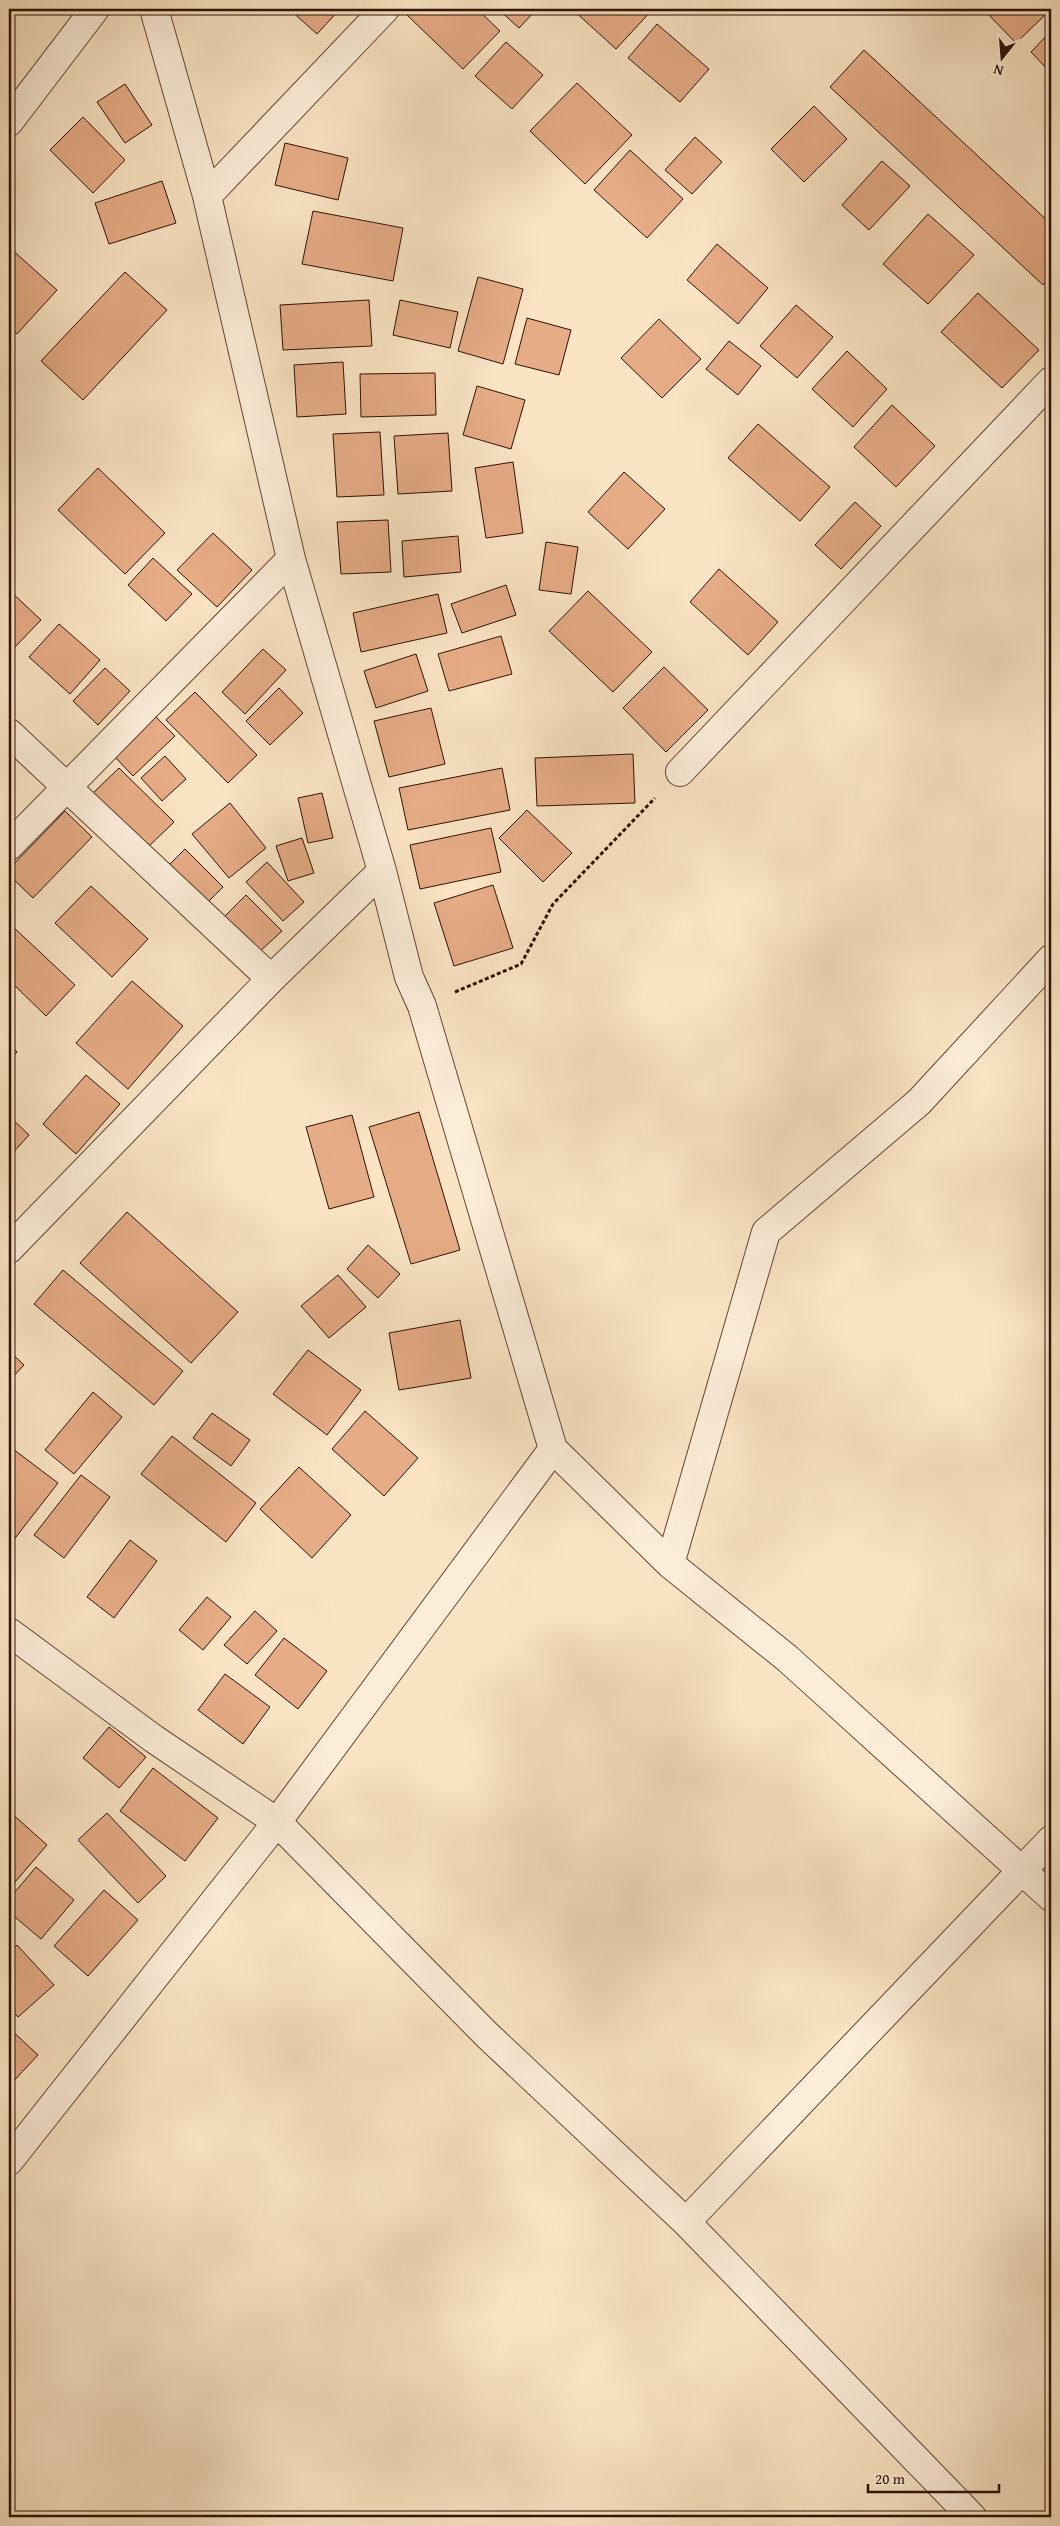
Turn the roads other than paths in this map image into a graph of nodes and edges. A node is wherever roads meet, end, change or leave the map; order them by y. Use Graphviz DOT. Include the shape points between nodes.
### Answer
graph roads {
  1 [pos="96,9"];
  2 [pos="154,9"];
  3 [pos="385,9"];
  4 [pos="9,122"];
  5 [pos="206,196"];
  6 [pos="1051,382"];
  7 [pos="291,559"];
  8 [pos="9,733"];
  9 [pos="680,772"];
  10 [pos="66,788"];
  11 [pos="9,846"];
  12 [pos="382,871"];
  13 [pos="1051,959"];
  14 [pos="271,979"];
  15 [pos="9,1249"];
  16 [pos="553,1449"];
  17 [pos="670,1564"];
  18 [pos="9,1632"];
  19 [pos="276,1822"];
  20 [pos="1051,1840"];
  21 [pos="1024,1871"];
  22 [pos="1051,1896"];
  23 [pos="9,2161"];
  24 [pos="686,2222"];
  25 [pos="972,2517"];
  1 -- 4 [label="street"];
  2 -- 5 [label="street"];
  3 -- 5 [label="street"];
  5 -- 7 [label="street"];
  6 -- 9 [label="street"];
  7 -- 10 [label="street"];
  7 -- 12 [label="street"];
  8 -- 10 [label="street"];
  10 -- 11 [label="street"];
  10 -- 14 [label="street"];
  12 -- 14 [label="street"];
  12 -- 16 [label="street" via="409,977 422,1006"];
  13 -- 17 [label="street" via="919,1102 766,1232"];
  14 -- 15 [label="street"];
  16 -- 17 [label="street"];
  16 -- 19 [label="street"];
  17 -- 21 [label="street" via="788,1659"];
  18 -- 19 [label="street" via="154,1739"];
  19 -- 23 [label="street"];
  19 -- 24 [label="street" via="487,2035"];
  20 -- 21 [label="street"];
  21 -- 22 [label="street"];
  21 -- 24 [label="street"];
  24 -- 25 [label="street"];
}
